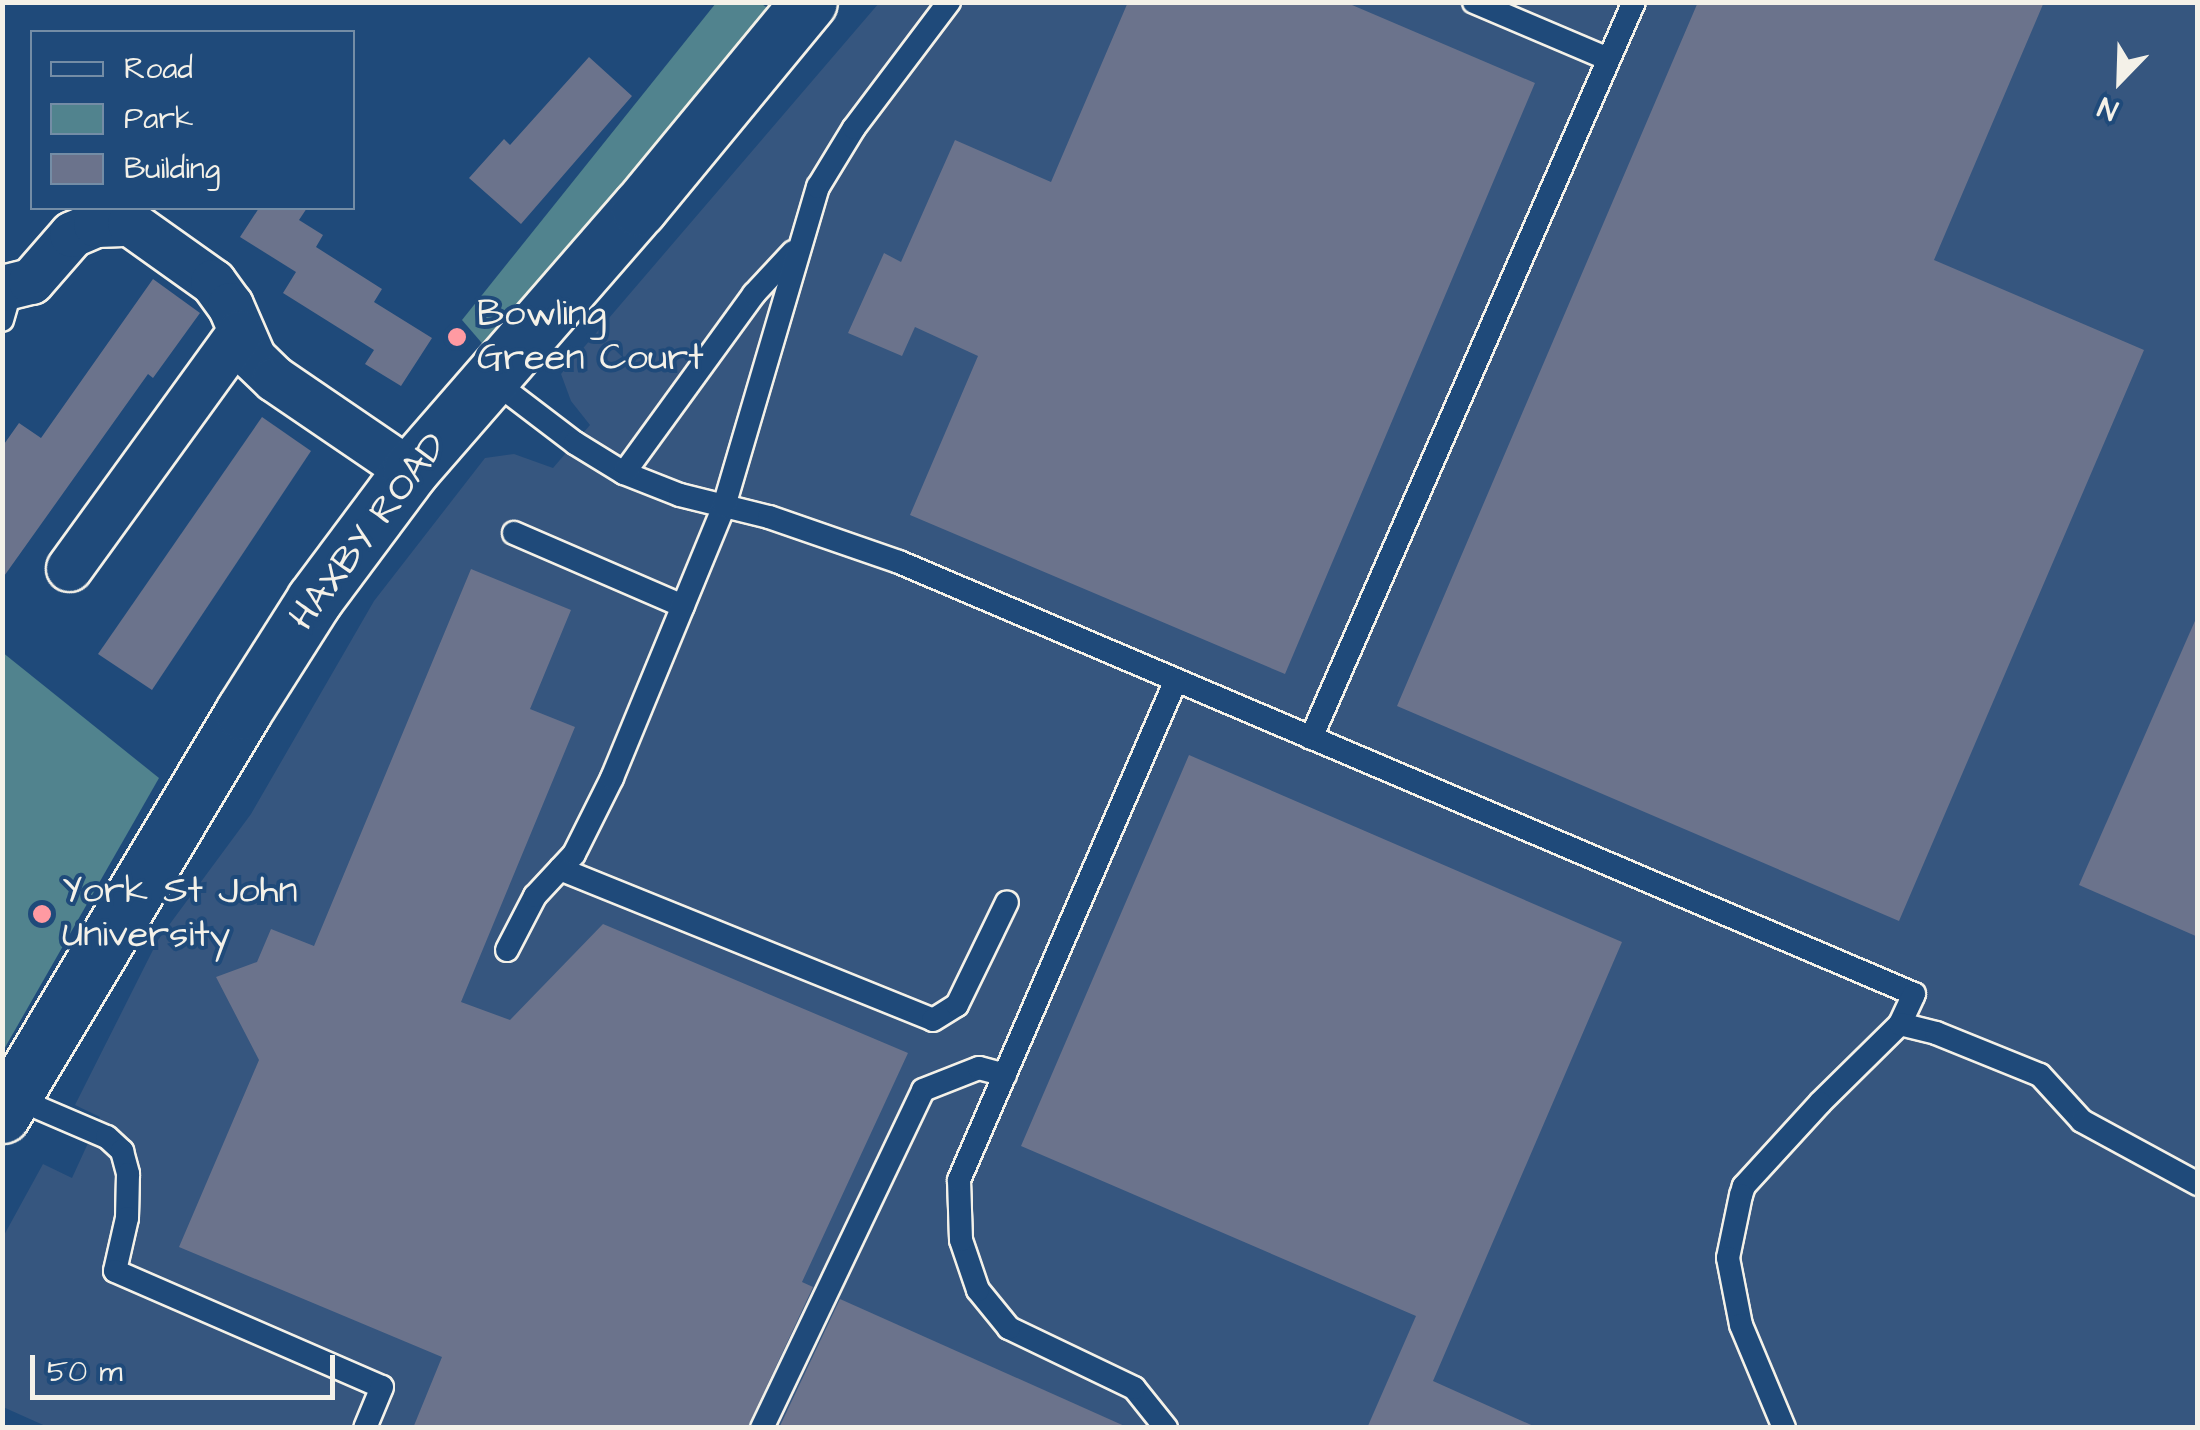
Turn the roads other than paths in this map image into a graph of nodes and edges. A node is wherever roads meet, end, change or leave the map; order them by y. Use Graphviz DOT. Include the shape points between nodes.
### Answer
graph roads {
  1 [pos="950,2"];
  2 [pos="1474,2"];
  3 [pos="1634,2"];
  4 [pos="793,8"];
  5 [pos="1608,60"];
  6 [pos="116,214"];
  7 [pos="799,246"];
  8 [pos="5,299"];
  9 [pos="239,333"];
  10 [pos="489,377"];
  11 [pos="410,472"];
  12 [pos="624,473"];
  13 [pos="724,506"];
  14 [pos="514,534"];
  15 [pos="69,568"];
  16 [pos="683,606"];
  17 [pos="1176,680"];
  18 [pos="1311,738"];
  19 [pos="560,869"];
  20 [pos="1007,902"];
  21 [pos="507,950"];
  22 [pos="1900,1024"];
  23 [pos="1004,1075"];
  24 [pos="8,1106"];
  25 [pos="2198,1184"];
  26 [pos="366,1428"];
  27 [pos="762,1428"];
  28 [pos="1166,1428"];
  29 [pos="1784,1428"];
  1 -- 7 [label="lane" via="854,128 818,187"];
  2 -- 5 [label="lane"];
  3 -- 5 [label="lane"];
  4 -- 10 [label="street, HAXBY ROAD" via="639,208"];
  5 -- 18 [label="lane"];
  6 -- 8 [label="street" via="72,234 31,281"];
  6 -- 9 [label="street" via="213,282"];
  7 -- 12 [label="lane" via="754,294"];
  7 -- 13 [label="lane"];
  9 -- 11 [label="street" via="276,379"];
  9 -- 15 [label="street"];
  10 -- 11 [label="street, HAXBY ROAD"];
  10 -- 12 [label="lane"];
  11 -- 24 [label="street, HAXBY ROAD" via="314,600"];
  12 -- 13 [label="lane"];
  13 -- 16 [label="lane"];
  13 -- 17 [label="lane" via="899,562"];
  14 -- 16 [label="lane"];
  16 -- 19 [label="lane" via="612,778"];
  17 -- 18 [label="lane"];
  17 -- 23 [label="lane"];
  18 -- 22 [label="lane" via="1914,994"];
  19 -- 20 [label="lane" via="933,1020 957,1004"];
  19 -- 21 [label="lane" via="535,896"];
  22 -- 25 [label="lane" via="2040,1075 2082,1120"];
  22 -- 29 [label="lane" via="1741,1195 1728,1258 1741,1325"];
  23 -- 27 [label="lane" via="978,1068 923,1090"];
  23 -- 28 [label="lane" via="959,1180 961,1240 978,1290 1010,1328 1134,1388"];
  24 -- 26 [label="lane" via="107,1138 122,1151 127,1218 115,1271 382,1388"];
}
